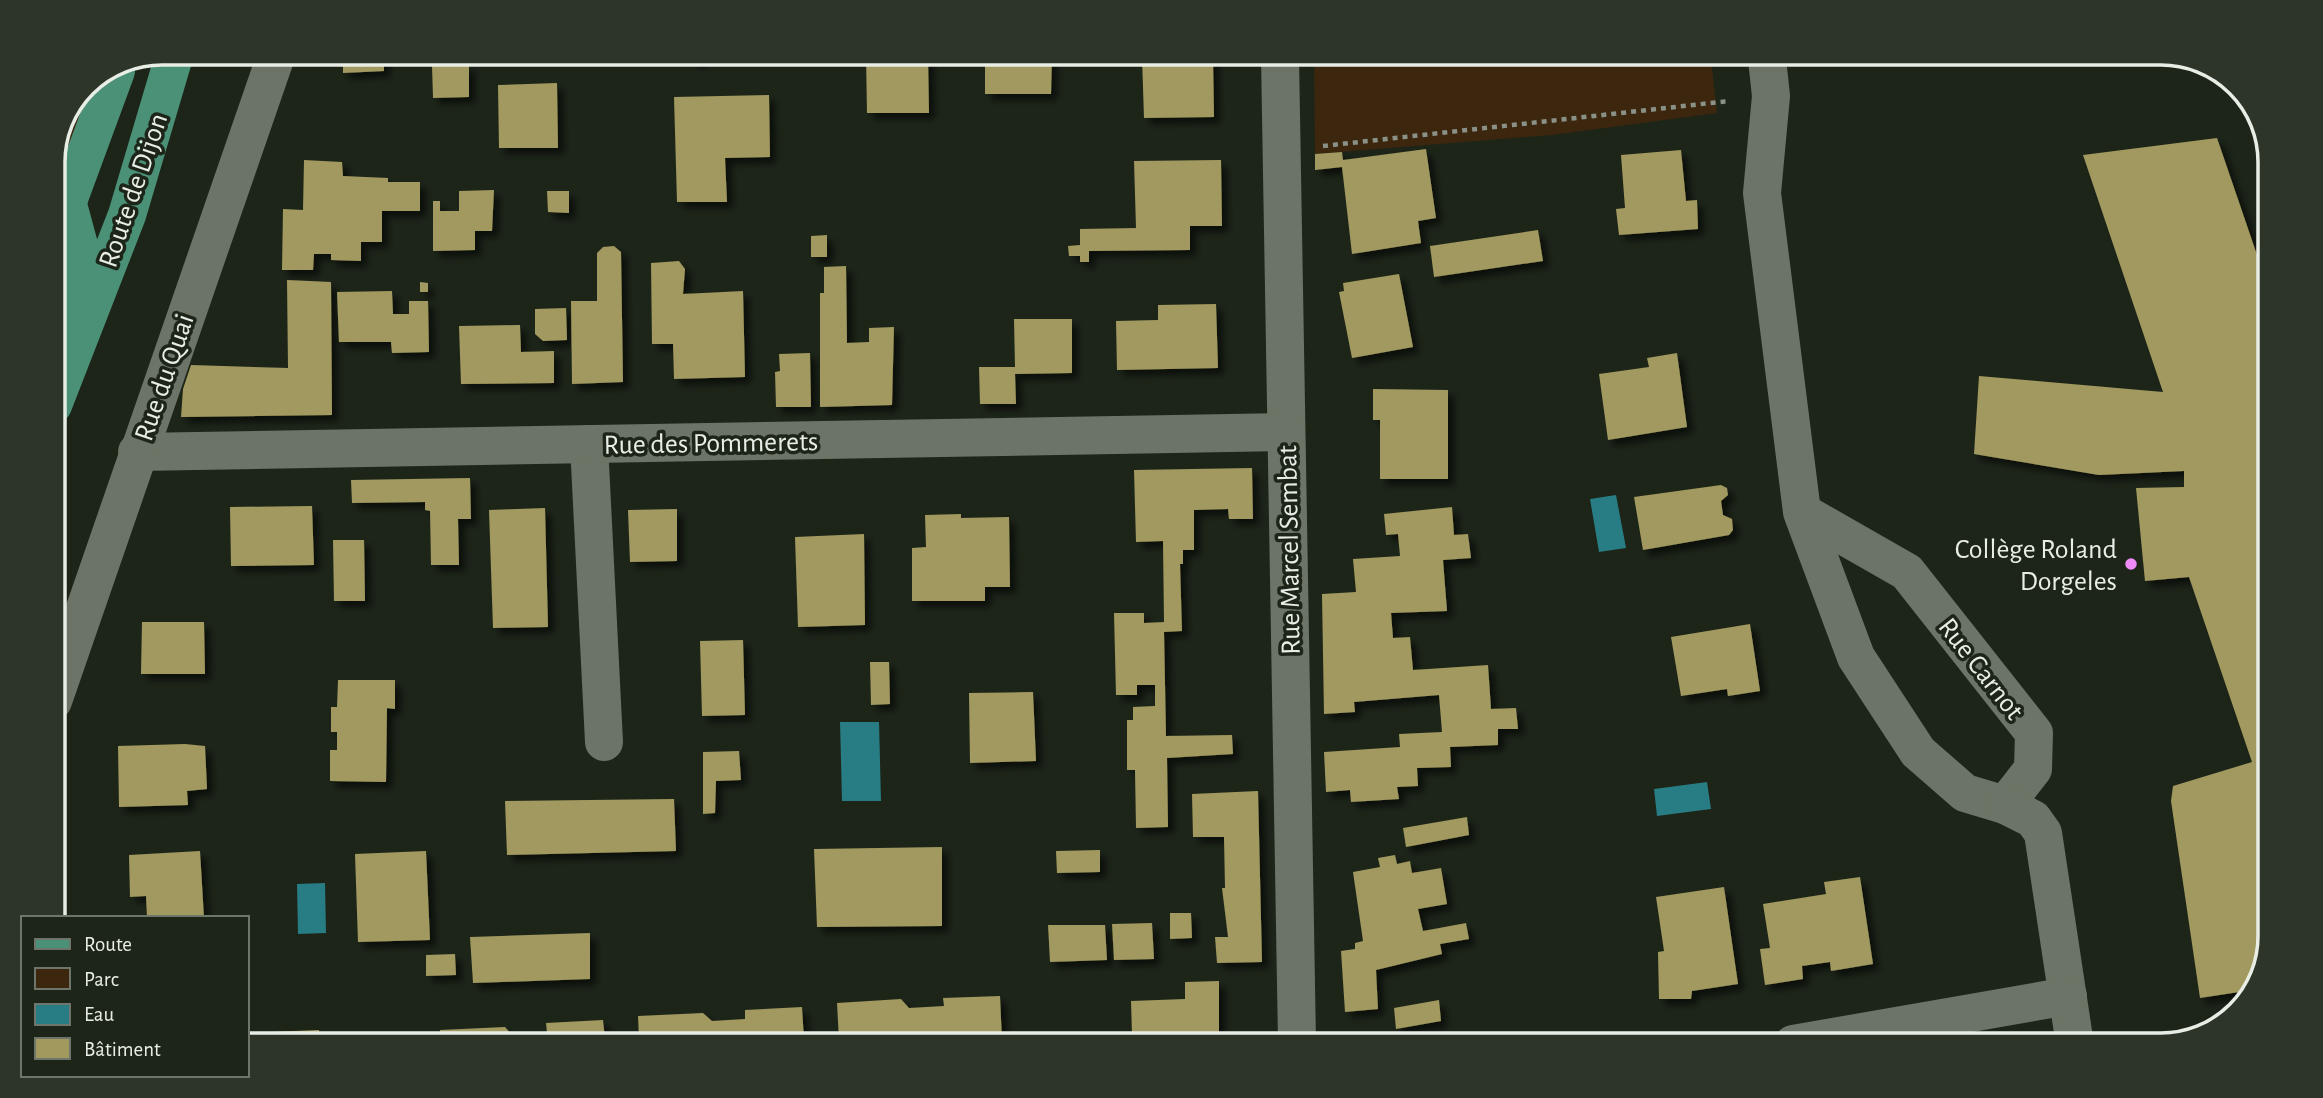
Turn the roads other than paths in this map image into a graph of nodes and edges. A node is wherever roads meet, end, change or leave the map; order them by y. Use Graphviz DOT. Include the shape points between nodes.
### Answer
graph roads {
  1 [pos="171,65"];
  2 [pos="273,65"];
  3 [pos="1280,65"];
  4 [pos="1768,65"];
  5 [pos="113,78"];
  6 [pos="65,179"];
  7 [pos="65,200"];
  8 [pos="84,325"];
  9 [pos="65,374"];
  10 [pos="1286,432"];
  11 [pos="589,444"];
  12 [pos="136,452"];
  13 [pos="1802,512"];
  14 [pos="65,666"];
  15 [pos="604,742"];
  16 [pos="2005,805"];
  17 [pos="2068,996"];
  18 [pos="1297,1033"];
  19 [pos="1856,1033"];
  20 [pos="2073,1033"];
  1 -- 8 [label="main road, Route de Dijon" via="127,215"];
  2 -- 12 [label="street, Rue du Quai"];
  3 -- 10 [label="street, Rue Marcel Sembat"];
  4 -- 13 [label="street" via="1771,96 1762,193"];
  5 -- 6 [label="main road, Route de Dijon"];
  7 -- 8 [label="main road, Route de Dijon" via="80,249"];
  8 -- 9 [label="main road, Route de Dijon"];
  10 -- 11 [label="street, Rue des Pommerets"];
  10 -- 18 [label="street, Rue Marcel Sembat"];
  11 -- 12 [label="street, Rue des Pommerets"];
  11 -- 15 [label="street"];
  12 -- 14 [label="street, Rue du Quai"];
  13 -- 16 [label="street" via="1856,657 1918,752 1965,793"];
  13 -- 16 [label="street, Rue Carnot" via="1907,572 2034,733 2033,769"];
  16 -- 17 [label="street" via="2033,819 2043,832"];
  17 -- 19 [label="street"];
  17 -- 20 [label="street"];
}
